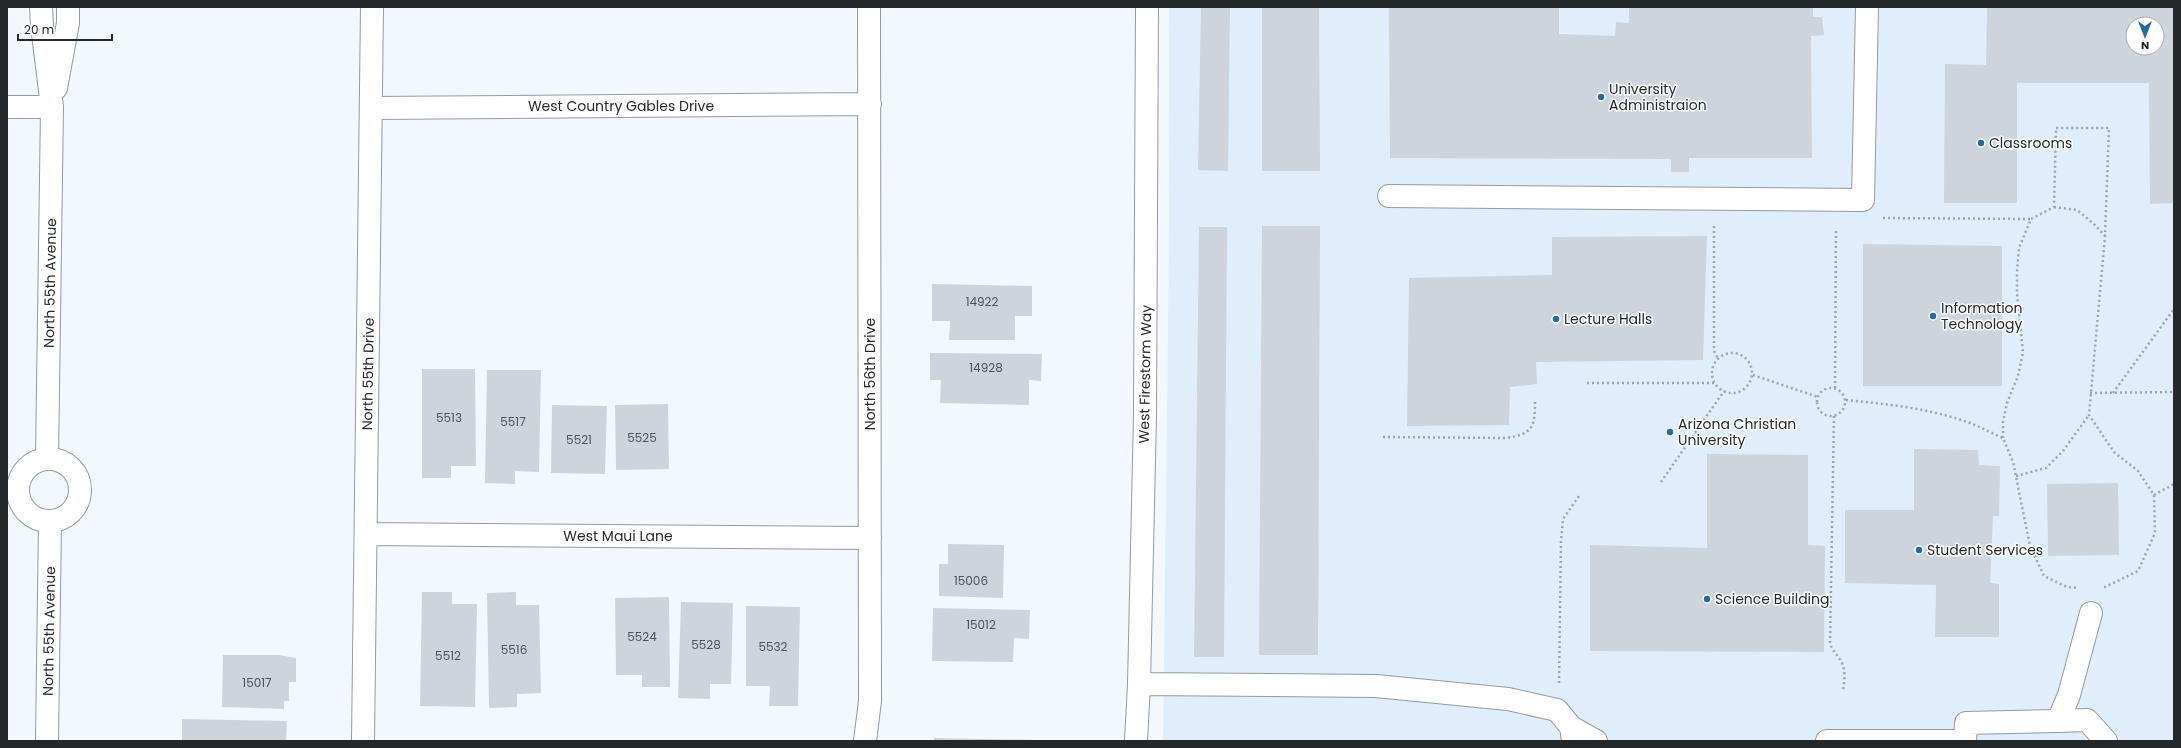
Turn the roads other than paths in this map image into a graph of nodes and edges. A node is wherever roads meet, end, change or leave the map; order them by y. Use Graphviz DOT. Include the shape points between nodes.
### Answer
graph roads {
  1 [pos="41,7"];
  2 [pos="68,7"];
  3 [pos="372,7"];
  4 [pos="869,7"];
  5 [pos="1147,7"];
  6 [pos="1867,7"];
  7 [pos="870,104"];
  8 [pos="7,106"];
  9 [pos="52,107"];
  10 [pos="372,108"];
  11 [pos="1389,196"];
  12 [pos="47,459"];
  13 [pos="12,488"];
  14 [pos="50,521"];
  15 [pos="366,534"];
  16 [pos="870,538"];
  17 [pos="2091,613"];
  18 [pos="1139,684"];
  19 [pos="2058,721"];
  20 [pos="1572,734"];
  21 [pos="1966,735"];
  22 [pos="47,741"];
  23 [pos="364,741"];
  24 [pos="864,741"];
  25 [pos="1136,741"];
  26 [pos="1596,741"];
  27 [pos="1827,741"];
  28 [pos="2106,741"];
  1 -- 9 [label="street, North 55th Avenue"];
  2 -- 9 [label="street, North 55th Avenue" via="68,23"];
  3 -- 10 [label="street, North 55th Drive"];
  4 -- 7 [label="street, North 56th Drive"];
  5 -- 18 [label="street, West Firestorm Way" via="1145,407"];
  6 -- 11 [label="street" via="1863,200"];
  7 -- 10 [label="street, West Country Gables Drive"];
  7 -- 16 [label="street, North 56th Drive"];
  8 -- 9 [label="street"];
  9 -- 12 [label="street, North 55th Avenue"];
  10 -- 15 [label="street, North 55th Drive"];
  12 -- 13 [label="street" via="32,464"];
  12 -- 14 [label="street" via="60,461 69,466 80,485 79,497 73,510 64,518"];
  13 -- 14 [label="street" via="26,512 35,518"];
  14 -- 22 [label="street, North 55th Avenue"];
  15 -- 16 [label="street, West Maui Lane"];
  15 -- 23 [label="street, North 55th Drive"];
  16 -- 24 [label="street, North 56th Drive" via="870,701"];
  17 -- 19 [label="street"];
  18 -- 20 [label="street" via="1376,686 1500,699 1557,710"];
  18 -- 25 [label="street, West Firestorm Way"];
  19 -- 21 [label="street"];
  19 -- 28 [label="street" via="2087,720"];
  20 -- 26 [label="street"];
  21 -- 27 [label="street"];
}
